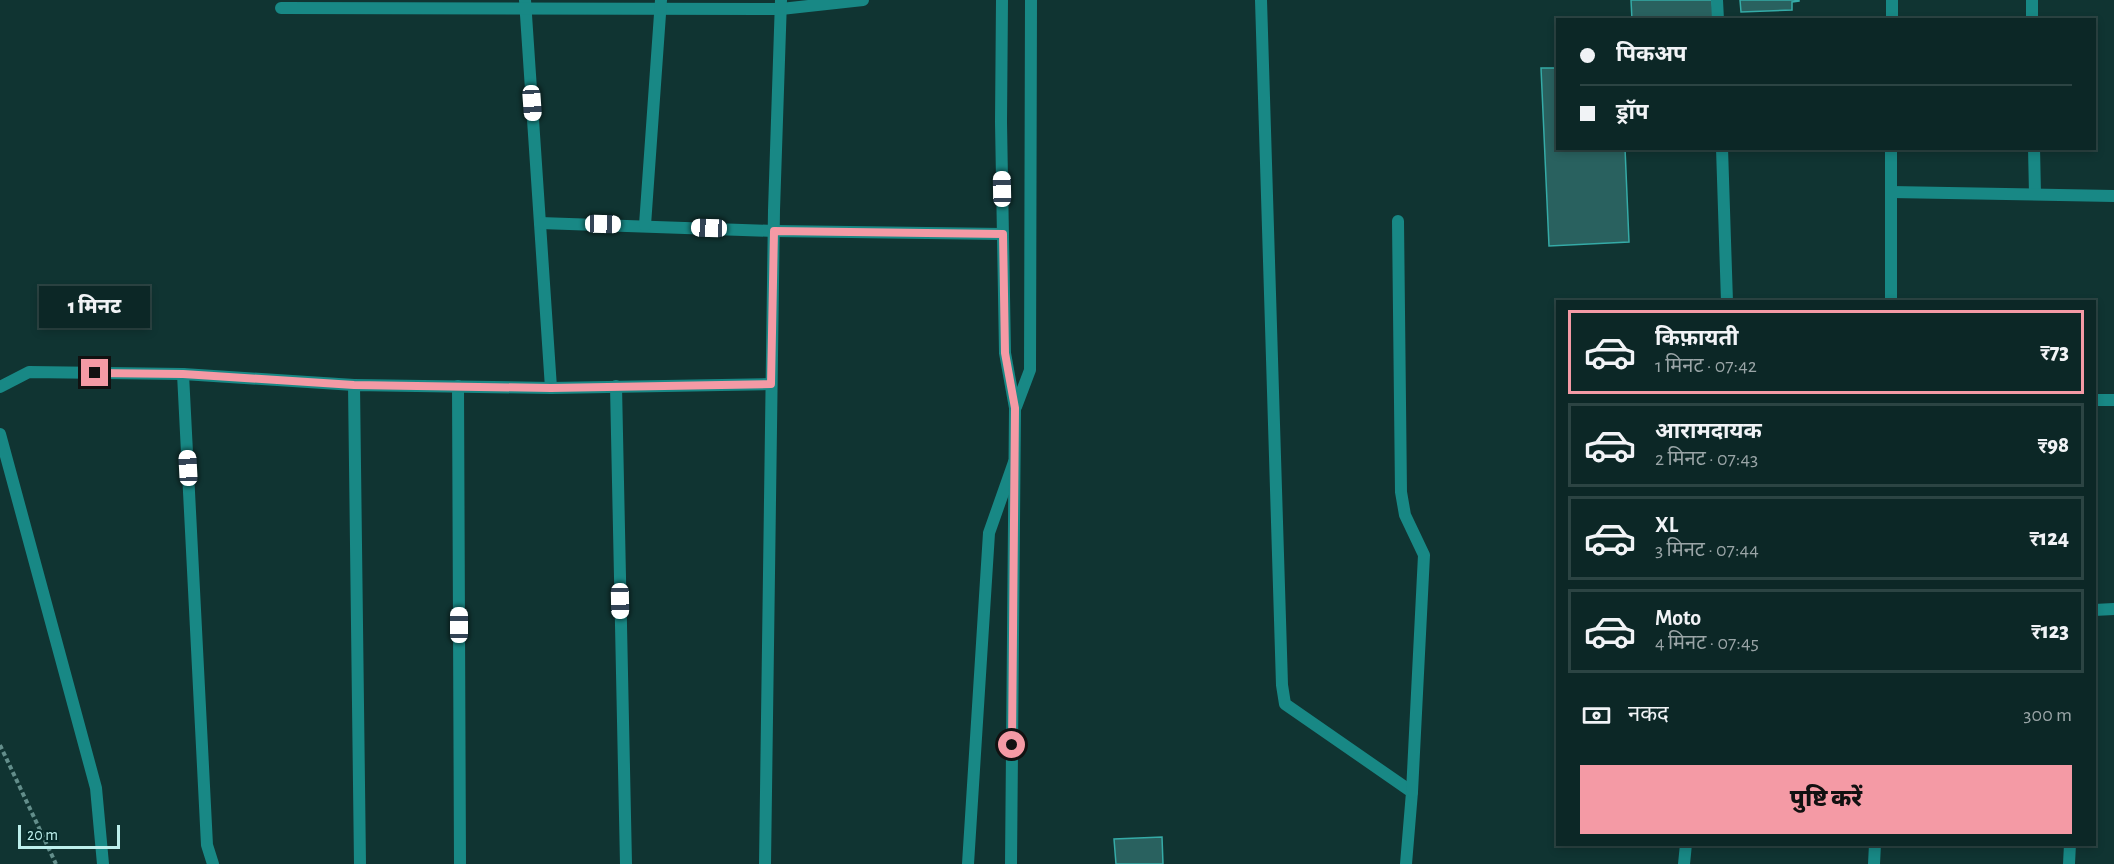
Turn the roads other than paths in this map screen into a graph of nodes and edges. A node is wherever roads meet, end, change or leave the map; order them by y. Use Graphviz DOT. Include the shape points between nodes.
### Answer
graph roads {
  1 [pos="863,0"];
  2 [pos="1002,0"];
  3 [pos="1031,0"];
  4 [pos="1261,0"];
  5 [pos="1717,0"];
  6 [pos="1892,0"];
  7 [pos="2032,0"];
  8 [pos="525,4"];
  9 [pos="661,4"];
  10 [pos="781,4"];
  11 [pos="280,8"];
  12 [pos="1718,18"];
  13 [pos="1892,18"];
  14 [pos="2032,18"];
  15 [pos="1722,150"];
  16 [pos="1892,150"];
  17 [pos="2034,150"];
  18 [pos="1891,192"];
  19 [pos="2035,194"];
  20 [pos="2114,196"];
  21 [pos="1398,221"];
  22 [pos="540,223"];
  23 [pos="645,225"];
  24 [pos="774,231"];
  25 [pos="1003,234"];
  26 [pos="1727,300"];
  27 [pos="1891,300"];
  28 [pos="183,374"];
  29 [pos="771,384"];
  30 [pos="354,385"];
  31 [pos="458,386"];
  32 [pos="616,386"];
  33 [pos="0,387"];
  34 [pos="551,388"];
  35 [pos="2096,400"];
  36 [pos="2114,400"];
  37 [pos="1015,408"];
  38 [pos="0,434"];
  39 [pos="1014,460"];
  40 [pos="2114,609"];
  41 [pos="2096,610"];
  42 [pos="1412,792"];
  43 [pos="1686,846"];
  44 [pos="1875,846"];
  45 [pos="2070,846"];
  46 [pos="103,864"];
  47 [pos="213,864"];
  48 [pos="360,864"];
  49 [pos="460,864"];
  50 [pos="626,864"];
  51 [pos="765,864"];
  52 [pos="968,864"];
  53 [pos="1011,864"];
  54 [pos="1406,864"];
  55 [pos="1684,864"];
  56 [pos="1874,864"];
  57 [pos="2069,864"];
  1 -- 10 [label="street"];
  2 -- 25 [label="street"];
  3 -- 37 [label="street" via="1030,370"];
  4 -- 42 [label="street" via="1284,705"];
  5 -- 12 [label="street"];
  6 -- 13 [label="street"];
  7 -- 14 [label="street"];
  8 -- 9 [label="street"];
  8 -- 11 [label="street"];
  8 -- 22 [label="street"];
  9 -- 10 [label="street"];
  9 -- 23 [label="street"];
  10 -- 24 [label="street"];
  15 -- 26 [label="street"];
  16 -- 18 [label="street"];
  17 -- 19 [label="street"];
  18 -- 19 [label="street"];
  18 -- 27 [label="street"];
  19 -- 20 [label="street"];
  21 -- 42 [label="street" via="1401,492 1405,514 1424,555"];
  22 -- 23 [label="street"];
  22 -- 34 [label="street"];
  23 -- 24 [label="street"];
  24 -- 25 [label="street"];
  24 -- 29 [label="street"];
  25 -- 37 [label="street" via="1005,353"];
  28 -- 30 [label="street"];
  28 -- 33 [label="street" via="29,372"];
  28 -- 47 [label="street" via="207,833"];
  29 -- 32 [label="street"];
  29 -- 51 [label="street"];
  30 -- 31 [label="street"];
  30 -- 48 [label="street"];
  31 -- 34 [label="street"];
  31 -- 49 [label="street"];
  32 -- 34 [label="street"];
  32 -- 50 [label="street"];
  35 -- 36 [label="street"];
  37 -- 39 [label="street"];
  38 -- 46 [label="street" via="96,788"];
  39 -- 52 [label="street" via="989,533"];
  39 -- 53 [label="street"];
  40 -- 41 [label="street"];
  42 -- 54 [label="street"];
  43 -- 55 [label="street"];
  44 -- 56 [label="street"];
  45 -- 57 [label="street"];
}
